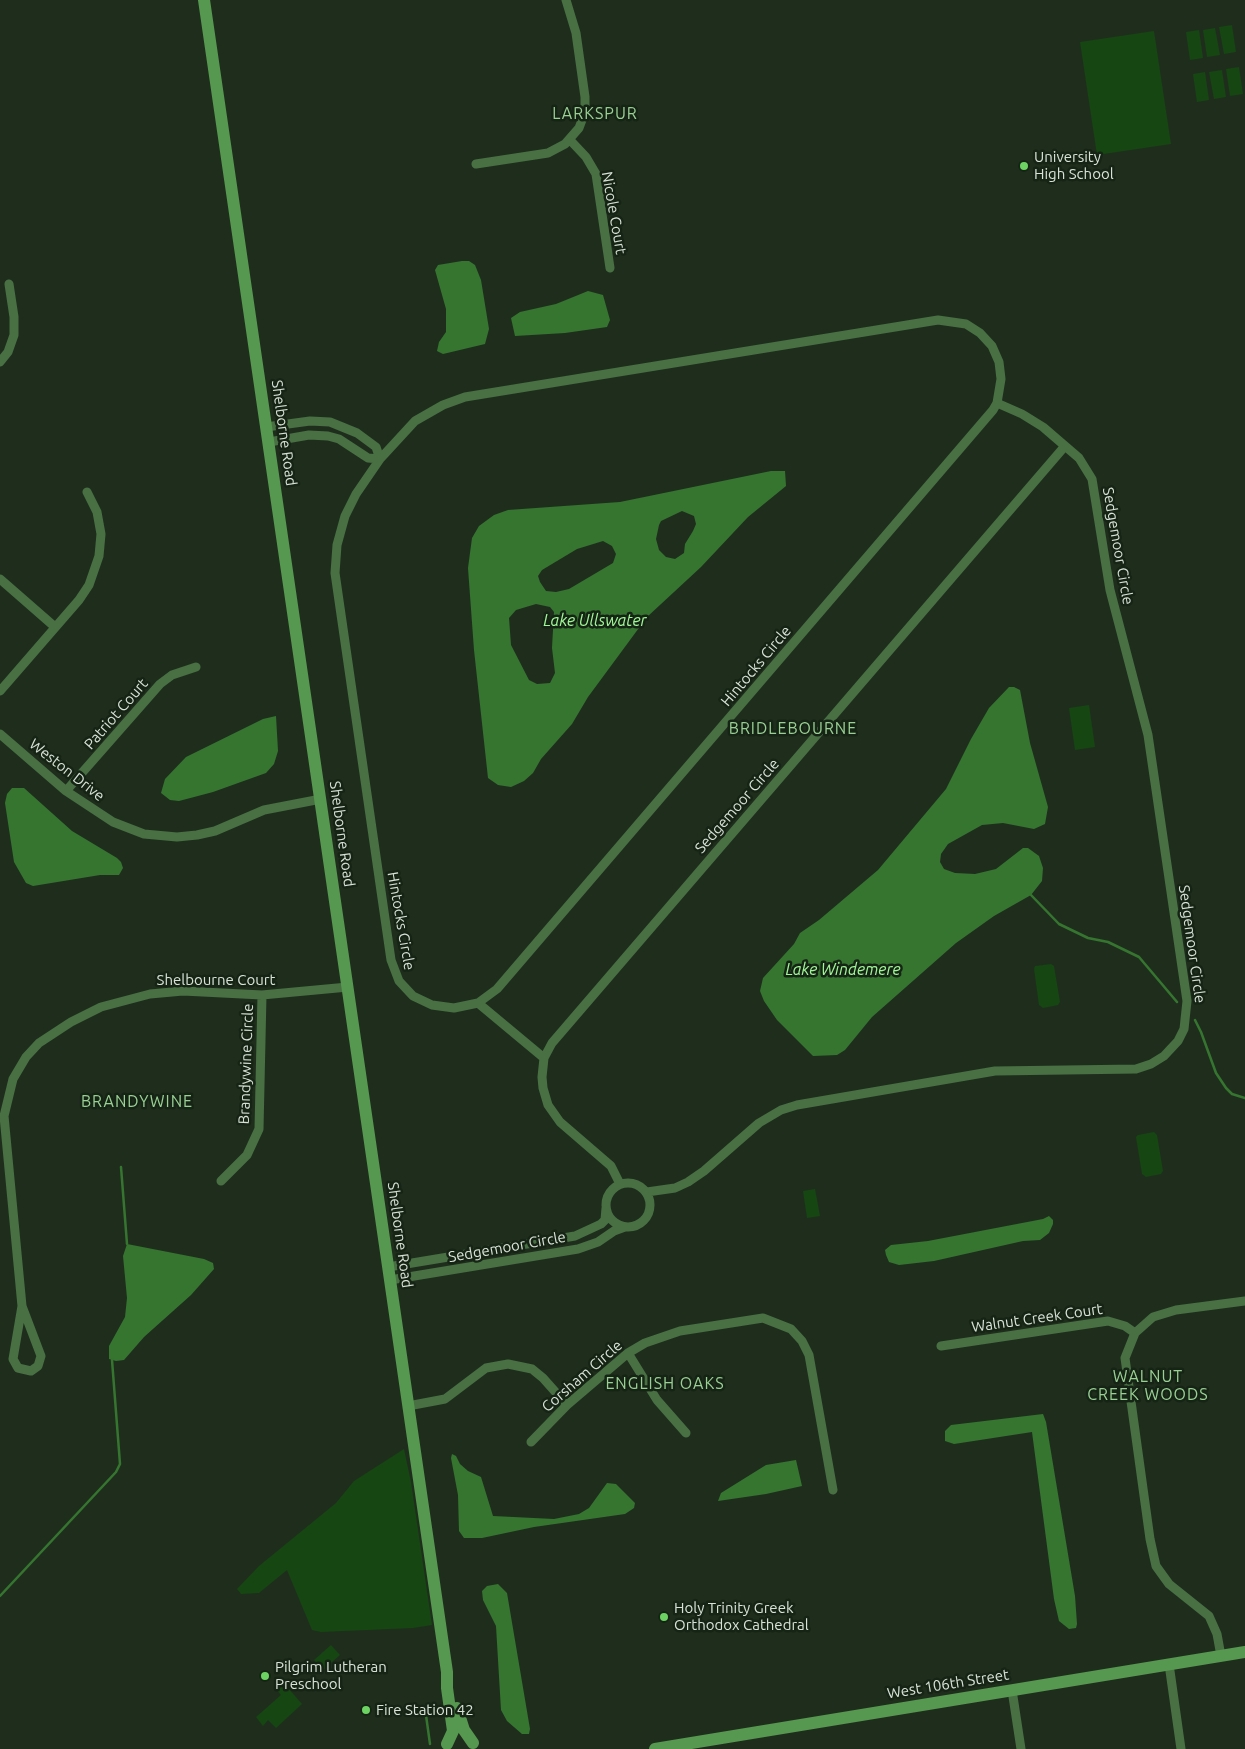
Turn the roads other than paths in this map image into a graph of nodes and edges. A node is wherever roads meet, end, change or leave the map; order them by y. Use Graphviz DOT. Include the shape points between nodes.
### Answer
graph roads {
  1 [pos="204,0"];
  2 [pos="566,0"];
  3 [pos="570,140"];
  4 [pos="476,164"];
  5 [pos="610,268"];
  6 [pos="9,284"];
  7 [pos="0,362"];
  8 [pos="997,403"];
  9 [pos="266,427"];
  10 [pos="268,442"];
  11 [pos="1064,446"];
  12 [pos="380,458"];
  13 [pos="87,492"];
  14 [pos="0,579"];
  15 [pos="55,627"];
  16 [pos="196,668"];
  17 [pos="0,691"];
  18 [pos="0,734"];
  19 [pos="66,791"];
  20 [pos="320,800"];
  21 [pos="348,987"];
  22 [pos="262,995"];
  23 [pos="478,1003"];
  24 [pos="544,1058"];
  25 [pos="221,1181"];
  26 [pos="620,1184"];
  27 [pos="646,1192"];
  28 [pos="606,1208"];
  29 [pos="625,1227"];
  30 [pos="388,1266"];
  31 [pos="390,1280"];
  32 [pos="1245,1301"];
  33 [pos="22,1306"];
  34 [pos="1135,1332"];
  35 [pos="940,1346"];
  36 [pos="628,1353"];
  37 [pos="568,1405"];
  38 [pos="408,1406"];
  39 [pos="686,1433"];
  40 [pos="531,1442"];
  41 [pos="833,1490"];
  42 [pos="1245,1652"];
  43 [pos="1221,1656"];
  44 [pos="1169,1664"];
  45 [pos="447,1672"];
  46 [pos="1012,1690"];
  47 [pos="445,1746"];
  48 [pos="477,1746"];
  49 [pos="704,1746"];
  50 [pos="656,1749"];
  51 [pos="1020,1749"];
  52 [pos="1181,1749"];
  1 -- 9 [label="street, Shelborne Road"];
  2 -- 3 [label="street" via="576,33 586,105 582,122"];
  3 -- 4 [label="street" via="548,153"];
  3 -- 5 [label="street, Nicole Court" via="590,162 596,174"];
  6 -- 7 [label="street" via="14,335"];
  8 -- 11 [label="street" via="1037,422"];
  8 -- 12 [label="street, Hintocks Circle" via="1000,368 989,342 966,324 938,320 465,397 415,421"];
  8 -- 23 [label="street, Hintocks Circle" via="503,981"];
  9 -- 10 [label="street, Shelborne Road"];
  9 -- 12 [label="street" via="310,421 335,423 376,447"];
  10 -- 12 [label="street" via="309,435 328,436 339,439 368,458"];
  10 -- 20 [label="street, Shelborne Road"];
  11 -- 24 [label="street, Sedgemoor Circle" via="557,1038"];
  11 -- 27 [label="street, Sedgemoor Circle" via="1079,458 1092,480 1110,590 1148,735 1187,1001 1186,1021 1178,1040 1157,1062 1136,1069 996,1071 797,1105 759,1123 688,1182 675,1188"];
  12 -- 23 [label="street, Hintocks Circle" via="347,510 338,536 335,562 391,960 399,981 424,1002 446,1008 463,1008"];
  13 -- 15 [label="street" via="99,519 99,556 84,593"];
  14 -- 15 [label="street"];
  15 -- 17 [label="street"];
  16 -- 19 [label="street, Patriot Court" via="172,675 160,684"];
  18 -- 19 [label="street, Weston Drive"];
  19 -- 20 [label="street, Weston Drive" via="113,822 161,837 197,836 264,810"];
  20 -- 21 [label="street, Shelborne Road"];
  21 -- 22 [label="street, Shelbourne Court"];
  21 -- 30 [label="street, Shelborne Road"];
  22 -- 25 [label="street, Brandywine Circle" via="259,1129 247,1155"];
  22 -- 33 [label="street, Shelbourne Court" via="183,991 134,997 101,1007 71,1022 47,1037 26,1057 10,1085 4,1123"];
  23 -- 24 [label="street"];
  24 -- 26 [label="street, Sedgemoor Circle" via="542,1082 551,1110 560,1122 611,1166"];
  26 -- 27 [label="street" via="632,1183"];
  26 -- 28 [label="street" via="608,1196"];
  27 -- 29 [label="street" via="651,1203 649,1214 642,1223"];
  28 -- 29 [label="street" via="610,1218"];
  28 -- 30 [label="street, Sedgemoor Circle" via="605,1220 601,1224 575,1236"];
  29 -- 31 [label="street, Sedgemoor Circle" via="578,1249"];
  30 -- 31 [label="street, Shelborne Road"];
  31 -- 38 [label="street, Shelborne Road"];
  32 -- 34 [label="street" via="1160,1314"];
  33 -- 33 [label="street, Shelbourne Court" via="14,1359 18,1368 31,1371 38,1366 42,1356"];
  34 -- 35 [label="street, Walnut Creek Court" via="1108,1321"];
  34 -- 43 [label="street" via="1128,1346 1125,1365 1154,1557 1164,1579 1209,1616 1218,1634"];
  36 -- 37 [label="street, Corsham Circle"];
  36 -- 39 [label="street" via="657,1400"];
  36 -- 41 [label="street, Corsham Circle" via="652,1340 680,1331 754,1319 773,1320 791,1329 809,1355"];
  37 -- 38 [label="street" via="537,1373 527,1367 508,1364 486,1368 444,1399"];
  37 -- 40 [label="street, Corsham Circle"];
  38 -- 45 [label="street, Shelborne Road"];
  42 -- 43 [label="street, West 106th Street"];
  43 -- 44 [label="street, West 106th Street"];
  44 -- 46 [label="street, West 106th Street"];
  44 -- 52 [label="street"];
  45 -- 47 [label="street, Shelborne Road" via="453,1726"];
  45 -- 48 [label="street, Shelborne Road" via="460,1722"];
  46 -- 49 [label="street, West 106th Street"];
  46 -- 51 [label="street"];
  47 -- 48 [label="street" via="460,1739"];
  49 -- 50 [label="street, West 106th Street"];
}
